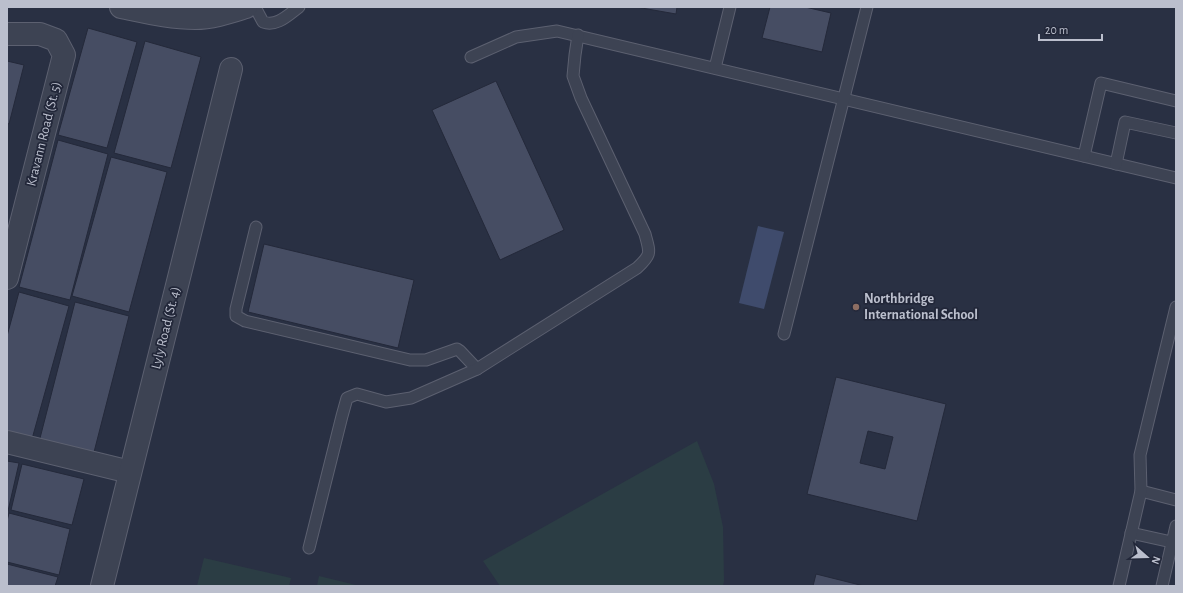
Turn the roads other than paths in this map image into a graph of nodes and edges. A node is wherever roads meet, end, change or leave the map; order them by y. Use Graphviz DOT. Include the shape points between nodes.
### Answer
graph roads {
  1 [pos="121,7"];
  2 [pos="246,7"];
  3 [pos="256,7"];
  4 [pos="299,7"];
  5 [pos="730,7"];
  6 [pos="866,7"];
  7 [pos="227,11"];
  8 [pos="7,34"];
  9 [pos="578,36"];
  10 [pos="470,57"];
  11 [pos="715,68"];
  12 [pos="231,69"];
  13 [pos="843,99"];
  14 [pos="1176,101"];
  15 [pos="1176,133"];
  16 [pos="1084,156"];
  17 [pos="1116,164"];
  18 [pos="1176,178"];
  19 [pos="256,227"];
  20 [pos="7,278"];
  21 [pos="1176,306"];
  22 [pos="784,334"];
  23 [pos="477,369"];
  24 [pos="7,442"];
  25 [pos="130,472"];
  26 [pos="1140,492"];
  27 [pos="1176,500"];
  28 [pos="1176,526"];
  29 [pos="1131,533"];
  30 [pos="1174,543"];
  31 [pos="309,548"];
  32 [pos="102,586"];
  33 [pos="1119,586"];
  34 [pos="1162,586"];
  1 -- 7 [label="street" via="169,17 196,18"];
  2 -- 7 [label="street"];
  3 -- 4 [label="lane" via="263,22 268,24 277,22"];
  5 -- 11 [label="lane"];
  6 -- 13 [label="lane"];
  8 -- 20 [label="street, Kravann Road (St. 5)" via="40,34 56,40 64,55"];
  9 -- 10 [label="lane" via="557,31 516,37"];
  9 -- 11 [label="lane"];
  9 -- 23 [label="lane" via="573,76 645,234 649,250 647,259 637,268"];
  11 -- 13 [label="lane"];
  12 -- 25 [label="street, Lyly Road (St. 4)"];
  13 -- 16 [label="lane"];
  13 -- 22 [label="lane"];
  14 -- 16 [label="lane" via="1101,83"];
  15 -- 17 [label="lane" via="1125,122"];
  16 -- 17 [label="lane"];
  17 -- 18 [label="lane"];
  19 -- 23 [label="lane" via="236,309 238,318 410,360 426,360 457,349"];
  21 -- 26 [label="lane" via="1140,454"];
  23 -- 31 [label="lane" via="411,398 386,402 357,394 347,398"];
  24 -- 25 [label="street"];
  25 -- 32 [label="street, Lyly Road (St. 4)"];
  26 -- 27 [label="lane"];
  26 -- 29 [label="lane"];
  28 -- 30 [label="lane"];
  29 -- 30 [label="lane"];
  29 -- 33 [label="lane"];
  30 -- 34 [label="lane"];
}
